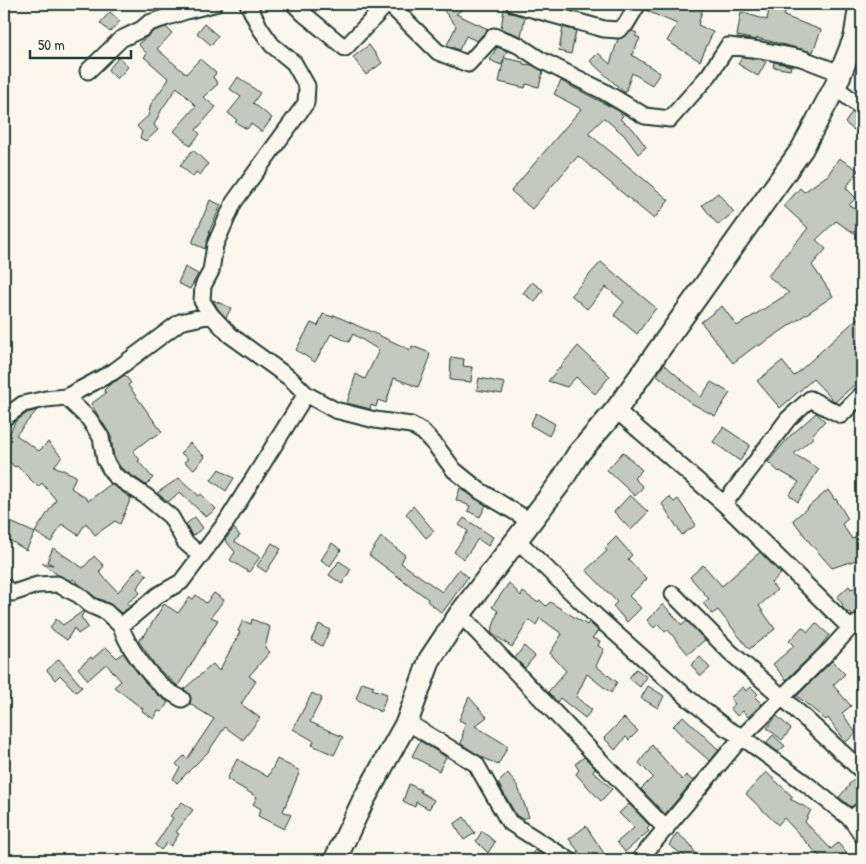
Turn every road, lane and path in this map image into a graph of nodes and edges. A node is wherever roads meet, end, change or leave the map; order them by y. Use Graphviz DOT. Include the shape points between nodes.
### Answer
graph roads {
  1 [pos="214,4"];
  2 [pos="248,4"];
  3 [pos="294,4"];
  4 [pos="388,4"];
  5 [pos="514,4"];
  6 [pos="638,4"];
  7 [pos="860,4"];
  8 [pos="88,71"];
  9 [pos="837,80"];
  10 [pos="862,108"];
  11 [pos="211,316"];
  12 [pos="306,394"];
  13 [pos="862,394"];
  14 [pos="66,397"];
  15 [pos="616,410"];
  16 [pos="4,418"];
  17 [pos="724,504"];
  18 [pos="530,521"];
  19 [pos="517,540"];
  20 [pos="201,556"];
  21 [pos="4,587"];
  22 [pos="673,594"];
  23 [pos="460,614"];
  24 [pos="856,624"];
  25 [pos="121,626"];
  26 [pos="782,697"];
  27 [pos="182,699"];
  28 [pos="407,722"];
  29 [pos="742,737"];
  30 [pos="862,771"];
  31 [pos="856,814"];
  32 [pos="666,829"];
  33 [pos="862,835"];
  34 [pos="334,860"];
  35 [pos="569,860"];
  36 [pos="639,860"];
  1 -- 8 [label="street" via="149,24 121,39"];
  2 -- 11 [label="street" via="272,45 294,63 307,86 306,103 234,202 215,244 202,301"];
  3 -- 4 [label="street" via="345,48"];
  4 -- 9 [label="street" via="438,52 468,64 494,36 518,45 645,116 670,119 728,46 801,58"];
  5 -- 6 [label="street" via="618,30 626,24"];
  7 -- 9 [label="main road" via="855,37"];
  9 -- 10 [label="street"];
  9 -- 15 [label="main road" via="802,149"];
  11 -- 12 [label="street" via="230,335 291,379"];
  11 -- 14 [label="street" via="180,322 113,372"];
  12 -- 18 [label="street" via="335,410 417,428 454,470 480,491"];
  12 -- 20 [label="street" via="227,521"];
  13 -- 17 [label="street" via="841,415 810,399 788,419"];
  14 -- 16 [label="street" via="23,404"];
  14 -- 20 [label="street" via="89,419 101,437 105,460 114,474 171,517 185,542"];
  15 -- 17 [label="street"];
  15 -- 18 [label="main road" via="578,454"];
  17 -- 24 [label="street"];
  18 -- 19 [label="main road"];
  19 -- 23 [label="main road"];
  19 -- 29 [label="street" via="688,698"];
  20 -- 25 [label="street" via="181,582 158,595"];
  21 -- 25 [label="street" via="14,593 37,585 57,584 79,594"];
  22 -- 26 [label="street" via="730,652"];
  23 -- 28 [label="main road" via="430,659"];
  23 -- 32 [label="street"];
  24 -- 26 [label="street"];
  25 -- 27 [label="street" via="140,660 162,686"];
  26 -- 29 [label="street"];
  26 -- 30 [label="street"];
  28 -- 34 [label="main road"];
  28 -- 35 [label="street" via="476,764 509,822"];
  29 -- 31 [label="street" via="805,783"];
  29 -- 32 [label="street"];
  31 -- 33 [label="street"];
  32 -- 36 [label="street"];
}
